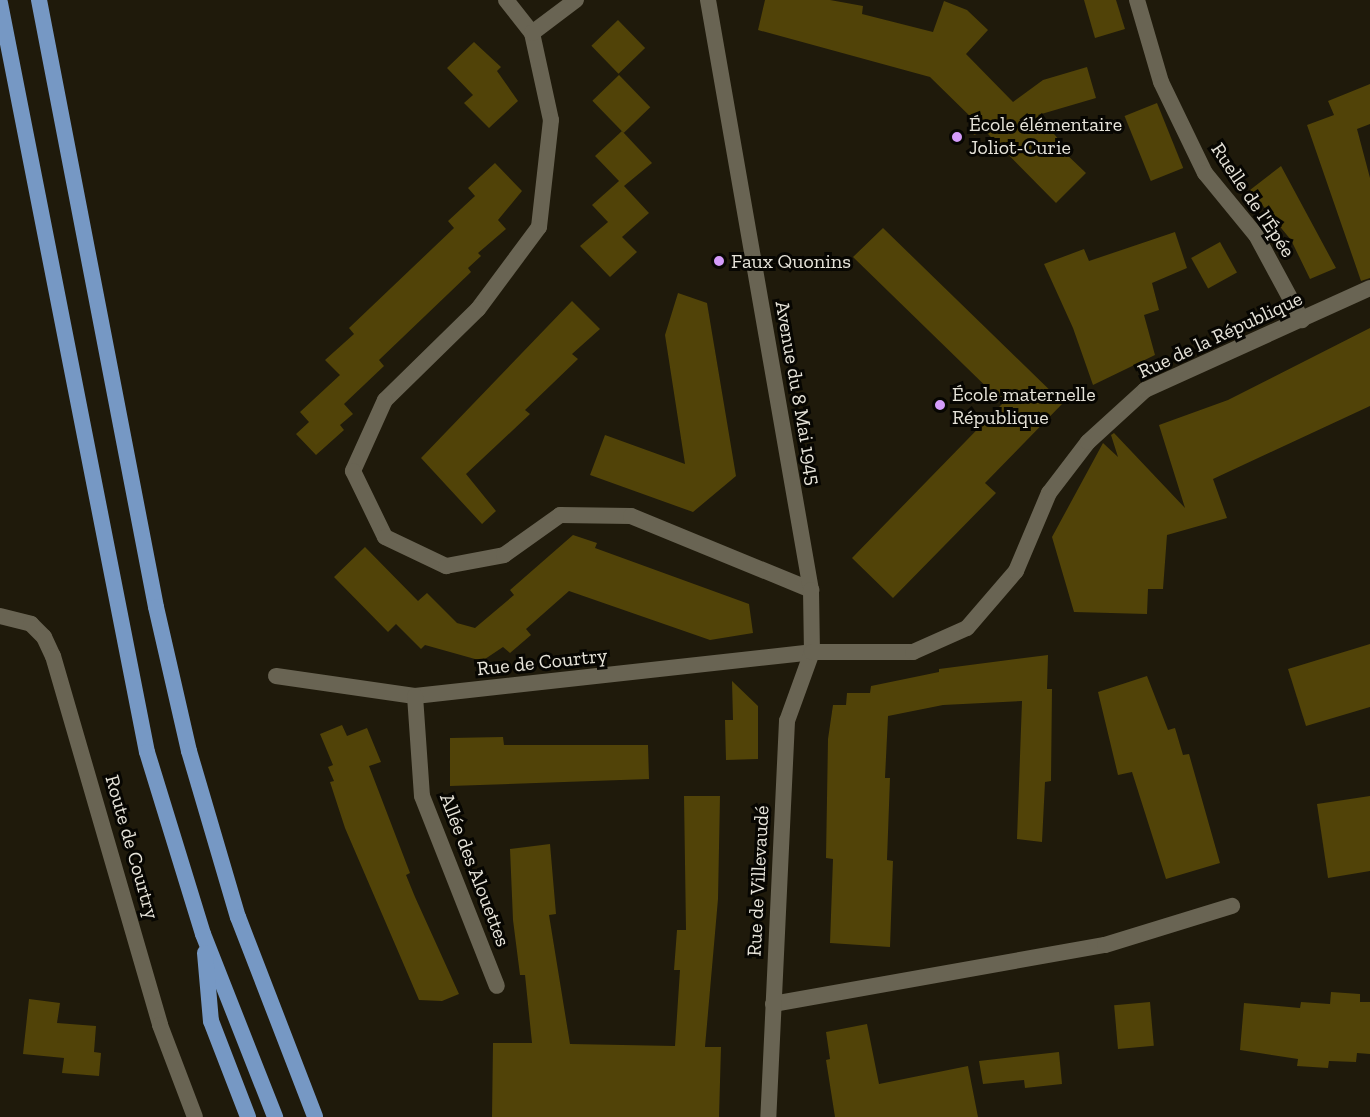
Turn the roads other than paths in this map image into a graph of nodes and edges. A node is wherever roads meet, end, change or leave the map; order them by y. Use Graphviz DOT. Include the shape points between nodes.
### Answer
graph roads {
  1 [pos="39,0"];
  2 [pos="506,0"];
  3 [pos="576,0"];
  4 [pos="708,0"];
  5 [pos="1137,0"];
  6 [pos="0,3"];
  7 [pos="532,33"];
  8 [pos="1370,288"];
  9 [pos="1302,320"];
  10 [pos="811,590"];
  11 [pos="0,616"];
  12 [pos="812,652"];
  13 [pos="276,676"];
  14 [pos="415,696"];
  15 [pos="1232,906"];
  16 [pos="203,934"];
  17 [pos="497,986"];
  18 [pos="773,1004"];
  19 [pos="195,1117"];
  20 [pos="248,1117"];
  21 [pos="275,1117"];
  22 [pos="315,1117"];
  23 [pos="768,1117"];
  1 -- 22 [label="highway" via="156,607 189,751 238,917"];
  2 -- 7 [label="street"];
  3 -- 7 [label="street"];
  4 -- 10 [label="street, Avenue du 8 Mai 1945"];
  5 -- 9 [label="street, Ruelle de l'Épée" via="1161,82 1205,173 1256,235"];
  6 -- 16 [label="highway" via="142,729"];
  7 -- 10 [label="street" via="551,120 539,227 478,309 385,400 353,471 385,537 446,566 504,555 560,515 631,516"];
  8 -- 9 [label="street, Rue de la République"];
  9 -- 12 [label="street, Rue de la République" via="1144,390 1088,442 1049,493 1016,571 967,628 913,652"];
  10 -- 12 [label="street, Avenue du 8 Mai 1945"];
  11 -- 19 [label="street, Route de Courtry" via="31,624 44,637 53,656 160,1025"];
  12 -- 14 [label="street, Rue de Courtry"];
  12 -- 18 [label="street, Rue de Villevaudé" via="787,721"];
  13 -- 14 [label="street, Rue de Courtry"];
  14 -- 17 [label="street, Allée des Alouettes" via="422,796"];
  15 -- 18 [label="street" via="1105,945"];
  16 -- 20 [label="highway" via="211,1021"];
  16 -- 21 [label="highway"];
  18 -- 23 [label="street, Rue de Villevaudé"];
}
